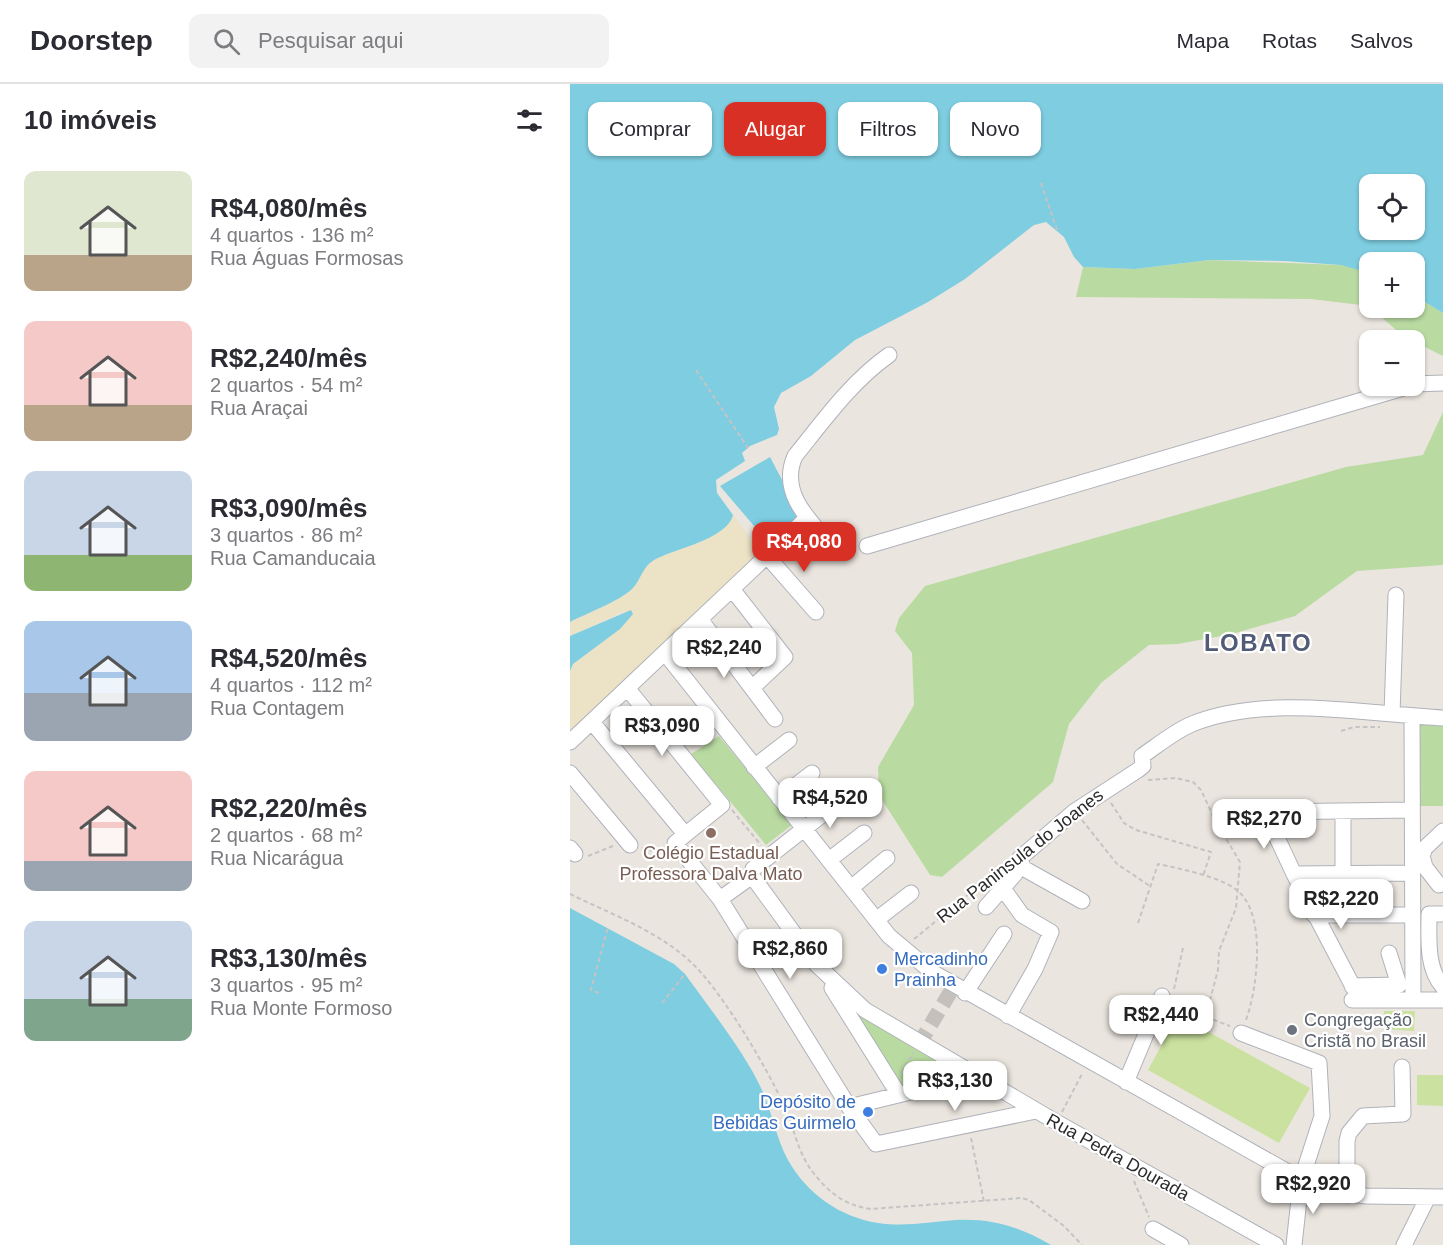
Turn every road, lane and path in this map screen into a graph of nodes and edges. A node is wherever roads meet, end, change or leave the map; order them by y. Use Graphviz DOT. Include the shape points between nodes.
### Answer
graph roads {
  1 [pos="1041,183"];
  2 [pos="1057,230"];
  3 [pos="888,355"];
  4 [pos="696,370"];
  5 [pos="1443,383"];
  6 [pos="1425,384"];
  7 [pos="1375,396"];
  8 [pos="748,448"];
  9 [pos="807,518"];
  10 [pos="867,546"];
  11 [pos="835,549"];
  12 [pos="767,556"];
  13 [pos="732,589"];
  14 [pos="1396,595"];
  15 [pos="816,612"];
  16 [pos="700,619"];
  17 [pos="665,653"];
  18 [pos="627,688"];
  19 [pos="752,688"];
  20 [pos="1412,716"];
  21 [pos="1443,718"];
  22 [pos="775,719"];
  23 [pos="1390,720"];
  24 [pos="592,722"];
  25 [pos="1341,731"];
  26 [pos="789,740"];
  27 [pos="570,742"];
  28 [pos="754,767"];
  29 [pos="1138,770"];
  30 [pos="570,773"];
  31 [pos="812,773"];
  32 [pos="1104,791"];
  33 [pos="778,798"];
  34 [pos="837,803"];
  35 [pos="722,805"];
  36 [pos="1410,810"];
  37 [pos="1074,811"];
  38 [pos="1343,811"];
  39 [pos="803,829"];
  40 [pos="1443,831"];
  41 [pos="1411,832"];
  42 [pos="864,833"];
  43 [pos="685,834"];
  44 [pos="630,845"];
  45 [pos="770,856"];
  46 [pos="887,858"];
  47 [pos="1020,858"];
  48 [pos="829,860"];
  49 [pos="1412,873"];
  50 [pos="1294,874"];
  51 [pos="1348,874"];
  52 [pos="752,876"];
  53 [pos="1203,876"];
  54 [pos="1439,885"];
  55 [pos="1150,886"];
  56 [pos="851,888"];
  57 [pos="1004,890"];
  58 [pos="1239,892"];
  59 [pos="911,893"];
  60 [pos="570,894"];
  61 [pos="720,899"];
  62 [pos="1082,901"];
  63 [pos="986,908"];
  64 [pos="1436,914"];
  65 [pos="1314,915"];
  66 [pos="1352,915"];
  67 [pos="1412,915"];
  68 [pos="876,920"];
  69 [pos="1138,923"];
  70 [pos="608,927"];
  71 [pos="1004,934"];
  72 [pos="1183,948"];
  73 [pos="902,949"];
  74 [pos="1389,953"];
  75 [pos="1413,956"];
  76 [pos="818,965"];
  77 [pos="685,974"];
  78 [pos="599,993"];
  79 [pos="965,993"];
  80 [pos="1442,994"];
  81 [pos="1355,995"];
  82 [pos="1162,996"];
  83 [pos="1413,1000"];
  84 [pos="662,1003"];
  85 [pos="1206,1015"];
  86 [pos="1008,1016"];
  87 [pos="1241,1033"];
  88 [pos="919,1044"];
  89 [pos="1089,1062"];
  90 [pos="1402,1067"];
  91 [pos="976,1076"];
  92 [pos="1126,1082"];
  93 [pos="896,1090"];
  94 [pos="849,1107"];
  95 [pos="1036,1111"];
  96 [pos="1056,1122"];
  97 [pos="969,1126"];
  98 [pos="1122,1160"];
  99 [pos="1302,1181"];
  100 [pos="1347,1195"];
  101 [pos="1436,1197"];
  102 [pos="984,1202"];
  103 [pos="1153,1229"];
  104 [pos="1082,1245"];
  105 [pos="1181,1245"];
  106 [pos="1276,1245"];
  107 [pos="1294,1245"];
  108 [pos="1404,1245"];
  1 -- 2 [label="path"];
  3 -- 9 [label="street" via="846,392 795,456 790,481"];
  4 -- 8 [label="path"];
  5 -- 6 [label="street"];
  7 -- 10 [label="street"];
  9 -- 11 [label="street"];
  9 -- 12 [label="street"];
  12 -- 13 [label="street"];
  12 -- 15 [label="street"];
  13 -- 16 [label="street"];
  13 -- 19 [label="street" via="785,657"];
  14 -- 23 [label="street"];
  16 -- 17 [label="street"];
  16 -- 19 [label="street"];
  17 -- 18 [label="street"];
  17 -- 28 [label="street"];
  18 -- 24 [label="street"];
  18 -- 35 [label="street"];
  19 -- 22 [label="street"];
  20 -- 21 [label="street, Rua Paninsula do Joanes"];
  20 -- 23 [label="street, Rua Paninsula do Joanes"];
  20 -- 36 [label="street"];
  23 -- 25 [label="path"];
  23 -- 29 [label="street, Rua Paninsula do Joanes" via="1280,708 1239,711 1191,724 1143,756 1143,766"];
  24 -- 27 [label="street"];
  24 -- 43 [label="street"];
  26 -- 28 [label="street"];
  28 -- 33 [label="street"];
  29 -- 32 [label="street, Rua Paninsula do Joanes"];
  29 -- 58 [label="path" via="1146,780 1186,779 1201,790 1238,855"];
  30 -- 44 [label="street"];
  31 -- 33 [label="street"];
  32 -- 37 [label="street, Rua Paninsula do Joanes"];
  32 -- 53 [label="path" via="1124,823 1136,830 1211,852"];
  33 -- 39 [label="street"];
  34 -- 39 [label="street"];
  35 -- 43 [label="street"];
  35 -- 45 [label="path" via="728,805"];
  36 -- 38 [label="street"];
  36 -- 41 [label="street"];
  37 -- 47 [label="street, Rua Paninsula do Joanes"];
  37 -- 55 [label="path" via="1117,864"];
  38 -- 50 [label="street" via="1265,812"];
  38 -- 51 [label="street"];
  39 -- 45 [label="street"];
  39 -- 48 [label="street"];
  40 -- 41 [label="street"];
  40 -- 54 [label="street" via="1422,856"];
  41 -- 49 [label="street"];
  42 -- 48 [label="street"];
  43 -- 61 [label="street" via="675,843"];
  45 -- 52 [label="street" via="753,869"];
  46 -- 56 [label="street"];
  47 -- 57 [label="street"];
  47 -- 62 [label="street" via="1023,868"];
  47 -- 73 [label="path, Rua Paninsula do Joanes" via="1012,860"];
  48 -- 56 [label="street"];
  49 -- 51 [label="street"];
  49 -- 67 [label="street"];
  50 -- 51 [label="street"];
  50 -- 65 [label="street"];
  51 -- 66 [label="street"];
  52 -- 61 [label="street"];
  52 -- 76 [label="street, Rua Pedra Dourada"];
  53 -- 55 [label="path" via="1158,864"];
  53 -- 58 [label="path"];
  55 -- 69 [label="path"];
  56 -- 68 [label="street"];
  57 -- 63 [label="street"];
  57 -- 86 [label="street" via="1022,915 1051,932"];
  58 -- 85 [label="path" via="1219,951"];
  58 -- 87 [label="path" via="1250,907 1257,967 1254,998"];
  59 -- 68 [label="street"];
  60 -- 102 [label="path" via="661,939 696,967 770,1081 810,1169 839,1199 870,1209"];
  61 -- 94 [label="street"];
  64 -- 80 [label="street" via="1430,955"];
  65 -- 66 [label="street"];
  65 -- 81 [label="street"];
  66 -- 67 [label="street"];
  67 -- 75 [label="street"];
  68 -- 73 [label="street"];
  70 -- 78 [label="path" via="591,990"];
  71 -- 79 [label="street"];
  72 -- 85 [label="path" via="1170,1003"];
  73 -- 79 [label="street"];
  74 -- 81 [label="street" via="1399,985"];
  75 -- 80 [label="street"];
  75 -- 83 [label="street"];
  76 -- 88 [label="street, Rua Pedra Dourada" via="866,1011"];
  76 -- 93 [label="street"];
  77 -- 84 [label="path"];
  79 -- 86 [label="street"];
  80 -- 83 [label="street"];
  81 -- 83 [label="street"];
  82 -- 92 [label="street"];
  85 -- 87 [label="path"];
  86 -- 89 [label="street"];
  87 -- 99 [label="street" via="1319,1063 1322,1116"];
  88 -- 91 [label="street, Rua Pedra Dourada"];
  88 -- 93 [label="path"];
  89 -- 92 [label="street"];
  89 -- 96 [label="path"];
  90 -- 100 [label="street" via="1403,1114 1363,1116 1349,1133"];
  91 -- 93 [label="street"];
  91 -- 95 [label="street, Rua Pedra Dourada"];
  92 -- 99 [label="street"];
  93 -- 94 [label="street"];
  94 -- 97 [label="street" via="877,1145"];
  95 -- 96 [label="street, Rua Pedra Dourada"];
  95 -- 97 [label="street"];
  96 -- 98 [label="street, Rua Pedra Dourada"];
  97 -- 102 [label="path"];
  98 -- 103 [label="path" via="1135,1181"];
  98 -- 106 [label="street, Rua Pedra Dourada"];
  99 -- 100 [label="street" via="1320,1190"];
  99 -- 107 [label="street"];
  100 -- 101 [label="street"];
  101 -- 108 [label="street"];
  102 -- 104 [label="path" via="1029,1200 1065,1226"];
  103 -- 105 [label="street"];
}
